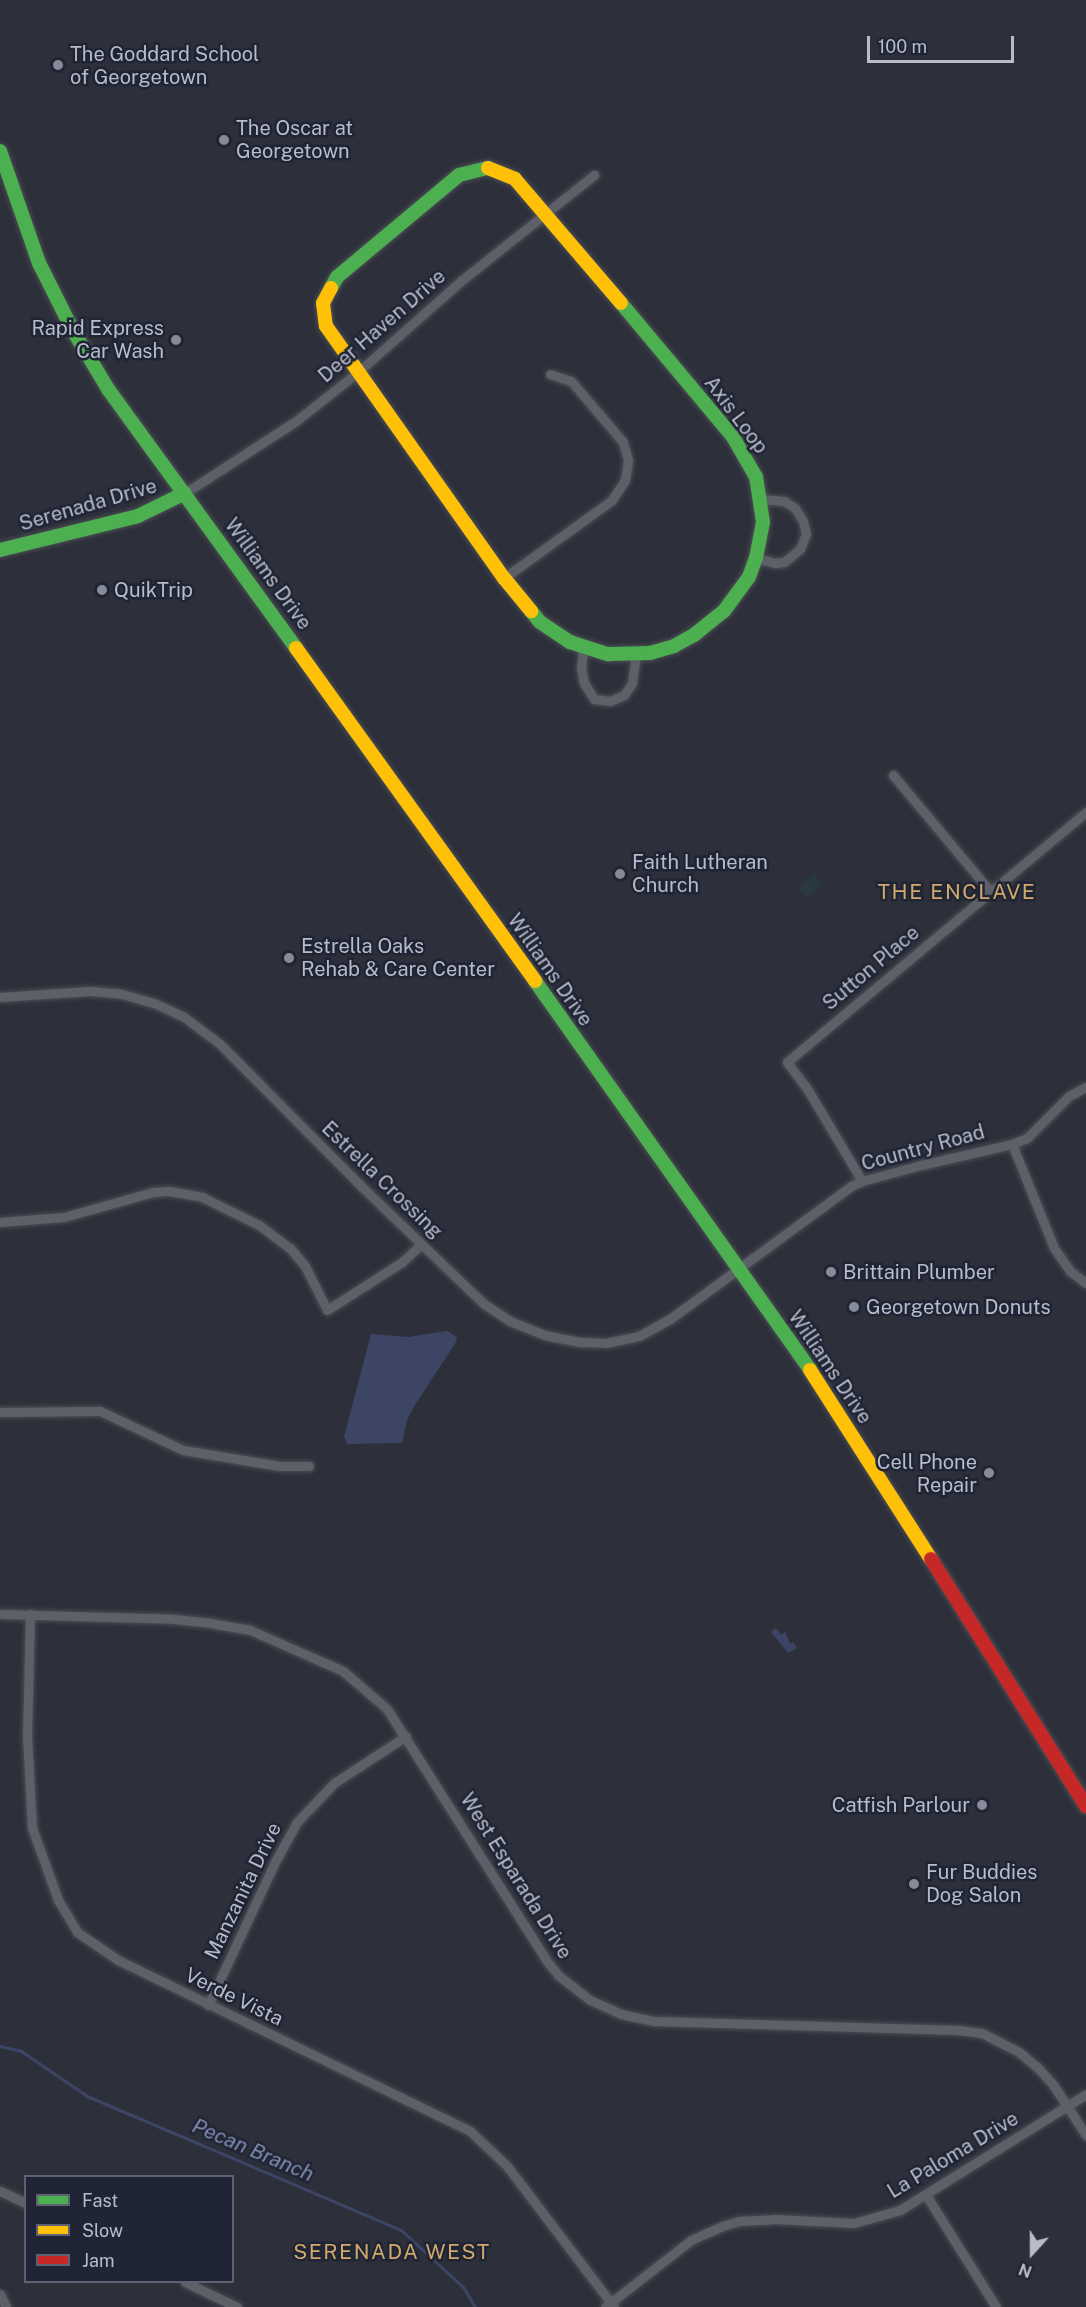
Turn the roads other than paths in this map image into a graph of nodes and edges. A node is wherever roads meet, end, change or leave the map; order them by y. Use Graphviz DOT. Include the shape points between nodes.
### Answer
graph roads {
  1 [pos="0,151"];
  2 [pos="594,175"];
  3 [pos="545,213"];
  4 [pos="358,372"];
  5 [pos="550,374"];
  6 [pos="185,493"];
  7 [pos="761,500"];
  8 [pos="0,550"];
  9 [pos="756,558"];
  10 [pos="504,578"];
  11 [pos="583,647"];
  12 [pos="636,654"];
  13 [pos="893,775"];
  14 [pos="1086,812"];
  15 [pos="990,891"];
  16 [pos="0,997"];
  17 [pos="1086,1087"];
  18 [pos="1012,1144"];
  19 [pos="862,1181"];
  20 [pos="0,1222"];
  21 [pos="421,1244"];
  22 [pos="738,1268"];
  23 [pos="1086,1283"];
  24 [pos="0,1412"];
  25 [pos="309,1466"];
  26 [pos="0,1614"];
  27 [pos="30,1614"];
  28 [pos="406,1736"];
  29 [pos="1086,1806"];
  30 [pos="208,2005"];
  31 [pos="1086,2094"];
  32 [pos="1068,2105"];
  33 [pos="1086,2134"];
  34 [pos="0,2191"];
  35 [pos="926,2195"];
  36 [pos="24,2202"];
  37 [pos="187,2283"];
  38 [pos="0,2294"];
  39 [pos="610,2306"];
  40 [pos="6,2307"];
  41 [pos="237,2307"];
  42 [pos="996,2307"];
  1 -- 6 [label="main road, Williams Drive" via="39,263 72,328 108,389"];
  2 -- 3 [label="street, Deer Haven Drive"];
  3 -- 4 [label="street, Deer Haven Drive"];
  3 -- 4 [label="main road, Axis Loop" via="510,175 488,168 467,171 337,277 323,303 324,318"];
  3 -- 7 [label="main road, Axis Loop" via="740,447 753,468"];
  4 -- 6 [label="street, Deer Haven Drive" via="289,426"];
  4 -- 10 [label="main road, Axis Loop"];
  5 -- 10 [label="street" via="571,381 623,442 628,460 625,480 612,500"];
  6 -- 8 [label="main road, Serenada Drive" via="138,516"];
  6 -- 22 [label="main road, Williams Drive"];
  7 -- 9 [label="main road, Axis Loop" via="763,522"];
  7 -- 9 [label="street" via="784,501 795,508 806,534 800,549 784,562"];
  9 -- 12 [label="main road, Axis Loop" via="737,595 705,627 674,646"];
  10 -- 11 [label="main road, Axis Loop" via="540,622"];
  11 -- 12 [label="main road, Axis Loop" via="608,654"];
  11 -- 12 [label="street" via="584,683 594,699 610,701 624,695 632,683"];
  13 -- 15 [label="street"];
  14 -- 15 [label="street, Sutton Place"];
  15 -- 19 [label="street, Sutton Place" via="787,1062 814,1099"];
  16 -- 21 [label="street, Estrella Crossing" via="90,991 122,994 184,1017 220,1044"];
  17 -- 18 [label="street, Country Road" via="1069,1096 1027,1138"];
  18 -- 19 [label="street, Country Road"];
  18 -- 23 [label="street" via="1054,1248 1070,1271"];
  19 -- 22 [label="street, Country Road"];
  20 -- 21 [label="street" via="64,1217 153,1192 202,1197 259,1224 290,1248 305,1266 327,1310 396,1266"];
  21 -- 22 [label="street, Estrella Crossing" via="484,1304 510,1321 544,1335 581,1342 606,1343 639,1336 670,1319"];
  22 -- 29 [label="main road, Williams Drive" via="896,1499"];
  24 -- 25 [label="street" via="100,1411 183,1450 280,1466"];
  26 -- 27 [label="street, West Esparada Drive"];
  27 -- 28 [label="street, West Esparada Drive" via="174,1619 250,1630 343,1671 377,1698"];
  27 -- 30 [label="street, Verde Vista" via="29,1809 36,1844 58,1900 77,1932 88,1941"];
  28 -- 30 [label="street, Manzanita Drive" via="334,1783 297,1822"];
  28 -- 32 [label="street, West Esparada Drive" via="546,1960 558,1976 590,2000 621,2014 655,2021 974,2031 1005,2043 1029,2059"];
  30 -- 39 [label="street, Verde Vista" via="477,2136 507,2166"];
  31 -- 32 [label="street, La Paloma Drive"];
  32 -- 33 [label="street, West Esparada Drive"];
  32 -- 35 [label="street, La Paloma Drive"];
  34 -- 36 [label="street"];
  35 -- 39 [label="street, La Paloma Drive" via="869,2221 838,2224 757,2219 723,2226 691,2240"];
  35 -- 42 [label="street"];
  37 -- 41 [label="street"];
  38 -- 40 [label="street"];
}
